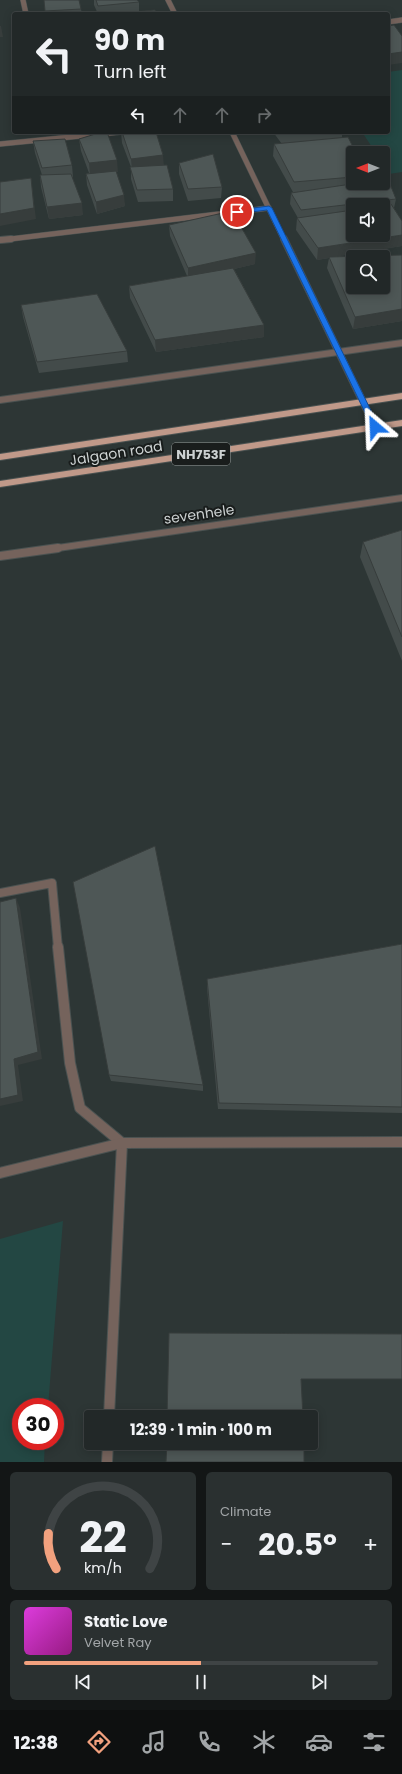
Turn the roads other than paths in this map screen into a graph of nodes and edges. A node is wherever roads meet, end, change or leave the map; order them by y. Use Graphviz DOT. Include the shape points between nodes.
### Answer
graph roads {
  1 [pos="22,0"];
  2 [pos="168,0"];
  3 [pos="25,12"];
  4 [pos="174,12"];
  5 [pos="402,20"];
  6 [pos="390,22"];
  7 [pos="60,134"];
  8 [pos="104,134"];
  9 [pos="233,134"];
  10 [pos="61,139"];
  11 [pos="0,144"];
  12 [pos="269,208"];
  13 [pos="0,240"];
  14 [pos="402,343"];
  15 [pos="338,352"];
  16 [pos="402,396"];
  17 [pos="0,400"];
  18 [pos="363,402"];
  19 [pos="402,423"];
  20 [pos="375,427"];
  21 [pos="0,457"];
  22 [pos="0,484"];
  23 [pos="402,498"];
  24 [pos="0,556"];
  25 [pos="0,893"];
  26 [pos="402,1142"];
  27 [pos="122,1143"];
  28 [pos="0,1173"];
  29 [pos="110,1410"];
  30 [pos="108,1450"];
  31 [pos="107,1462"];
  1 -- 3 [label="street"];
  2 -- 4 [label="street"];
  5 -- 6 [label="street"];
  7 -- 10 [label="street"];
  8 -- 10 [label="street"];
  9 -- 12 [label="street"];
  10 -- 11 [label="street"];
  12 -- 13 [label="street"];
  12 -- 15 [label="street"];
  14 -- 15 [label="street"];
  15 -- 17 [label="street"];
  15 -- 18 [label="street"];
  16 -- 18 [label="highway, Jalgaon road / NH753F"];
  18 -- 20 [label="street"];
  18 -- 21 [label="highway, Jalgaon road / NH753F"];
  19 -- 20 [label="highway, Jalgaon road / NH753F"];
  20 -- 22 [label="highway, Jalgaon road / NH753F"];
  23 -- 24 [label="street, sevenhele"];
  25 -- 27 [label="street" via="52,883 70,1063 80,1108"];
  26 -- 27 [label="street"];
  27 -- 28 [label="street"];
  27 -- 29 [label="street"];
  30 -- 31 [label="street"];
}
